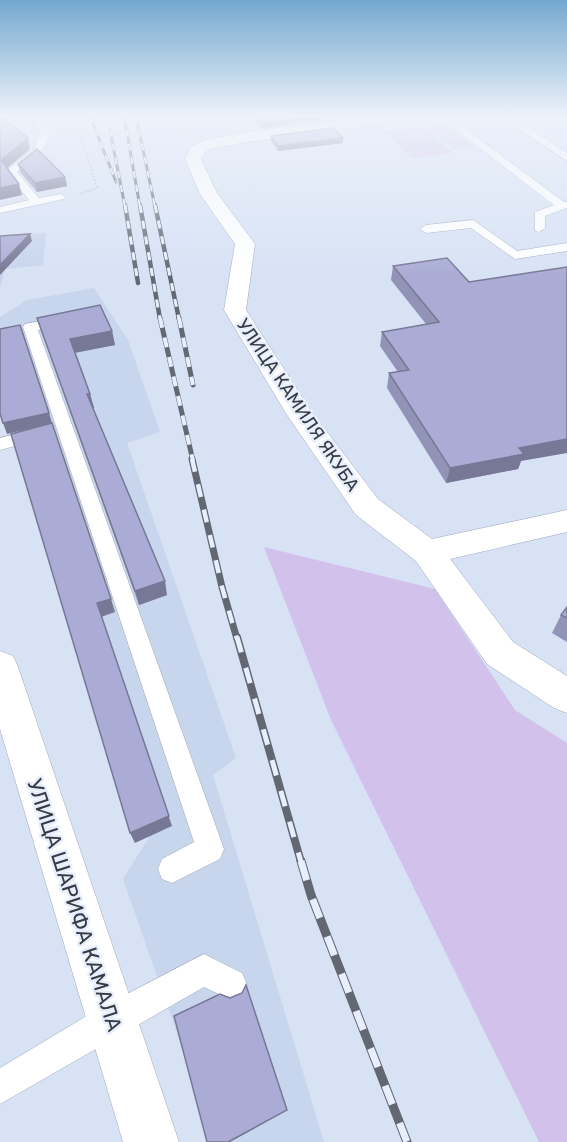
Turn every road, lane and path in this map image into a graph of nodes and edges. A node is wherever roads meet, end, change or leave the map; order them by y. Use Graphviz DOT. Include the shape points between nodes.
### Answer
graph roads {
  1 [pos="13,169"];
  2 [pos="92,169"];
  3 [pos="197,169"];
  4 [pos="514,169"];
  5 [pos="60,196"];
  6 [pos="36,202"];
  7 [pos="565,206"];
  8 [pos="0,210"];
  9 [pos="539,228"];
  10 [pos="426,229"];
  11 [pos="567,247"];
  12 [pos="81,317"];
  13 [pos="63,428"];
  14 [pos="0,444"];
  15 [pos="567,521"];
  16 [pos="427,552"];
  17 [pos="0,667"];
  18 [pos="567,696"];
  19 [pos="172,869"];
  20 [pos="231,984"];
  21 [pos="112,1020"];
  22 [pos="0,1086"];
  23 [pos="151,1142"];
  1 -- 6 [label="lane"];
  2 -- 5 [label="path" via="97,188"];
  3 -- 16 [label="street, УЛИЦА КАМИЛЯ ЯКУБА" via="209,194 245,244 235,310 300,415 367,507"];
  4 -- 7 [label="lane"];
  5 -- 6 [label="lane"];
  6 -- 8 [label="lane"];
  7 -- 9 [label="lane" via="539,214"];
  10 -- 11 [label="lane" via="473,224 515,255"];
  12 -- 13 [label="lane" via="30,327"];
  13 -- 14 [label="lane"];
  13 -- 19 [label="lane" via="210,849"];
  15 -- 16 [label="street"];
  16 -- 18 [label="street, УЛИЦА КАМИЛЯ ЯКУБА" via="500,653"];
  17 -- 21 [label="street, УЛИЦА ШАРИФА КАМАЛА"];
  20 -- 21 [label="lane" via="204,970"];
  21 -- 22 [label="lane"];
  21 -- 23 [label="street, УЛИЦА ШАРИФА КАМАЛА"];
}
